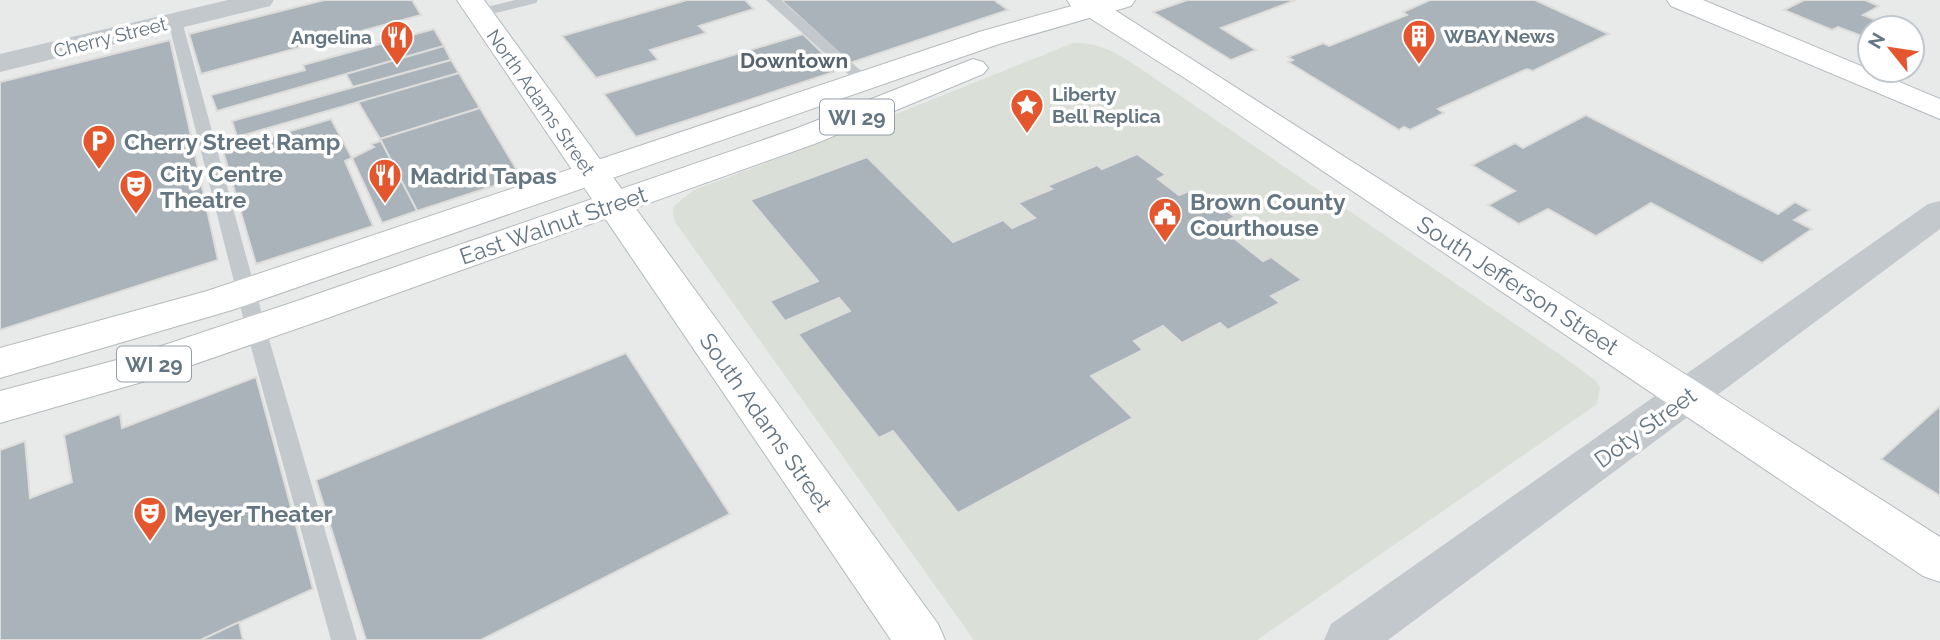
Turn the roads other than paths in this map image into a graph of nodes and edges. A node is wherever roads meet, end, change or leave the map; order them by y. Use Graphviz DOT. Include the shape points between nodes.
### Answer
graph roads {
  1 [pos="261,0"];
  2 [pos="531,0"];
  3 [pos="773,0"];
  4 [pos="1680,0"];
  5 [pos="1099,3"];
  6 [pos="474,7"];
  7 [pos="175,21"];
  8 [pos="0,64"];
  9 [pos="864,81"];
  10 [pos="1940,110"];
  11 [pos="601,189"];
  12 [pos="1940,212"];
  13 [pos="251,311"];
  14 [pos="0,363"];
  15 [pos="1688,397"];
  16 [pos="0,407"];
  17 [pos="1940,562"];
  18 [pos="344,640"];
  19 [pos="919,640"];
  20 [pos="1349,640"];
  1 -- 7 [label="street, Cherry Street"];
  2 -- 6 [label="lane"];
  3 -- 9 [label="lane"];
  4 -- 10 [label="main road"];
  5 -- 9 [label="main road, East Walnut Street / WI 29"];
  5 -- 11 [label="main road, East Walnut Street / WI 29" via="1002,55 867,113"];
  5 -- 15 [label="main road, South Jefferson Street" via="1226,93"];
  6 -- 11 [label="main road, North Adams Street"];
  7 -- 8 [label="street, Cherry Street"];
  7 -- 13 [label="lane"];
  9 -- 11 [label="main road, East Walnut Street / WI 29"];
  11 -- 13 [label="main road, East Walnut Street / WI 29"];
  11 -- 19 [label="main road, South Adams Street"];
  12 -- 15 [label="street, Doty Street"];
  13 -- 14 [label="main road, East Walnut Street / WI 29" via="168,317"];
  13 -- 16 [label="main road, East Walnut Street / WI 29" via="135,370"];
  13 -- 18 [label="lane"];
  15 -- 17 [label="main road, South Jefferson Street"];
  15 -- 20 [label="street, Doty Street"];
}
